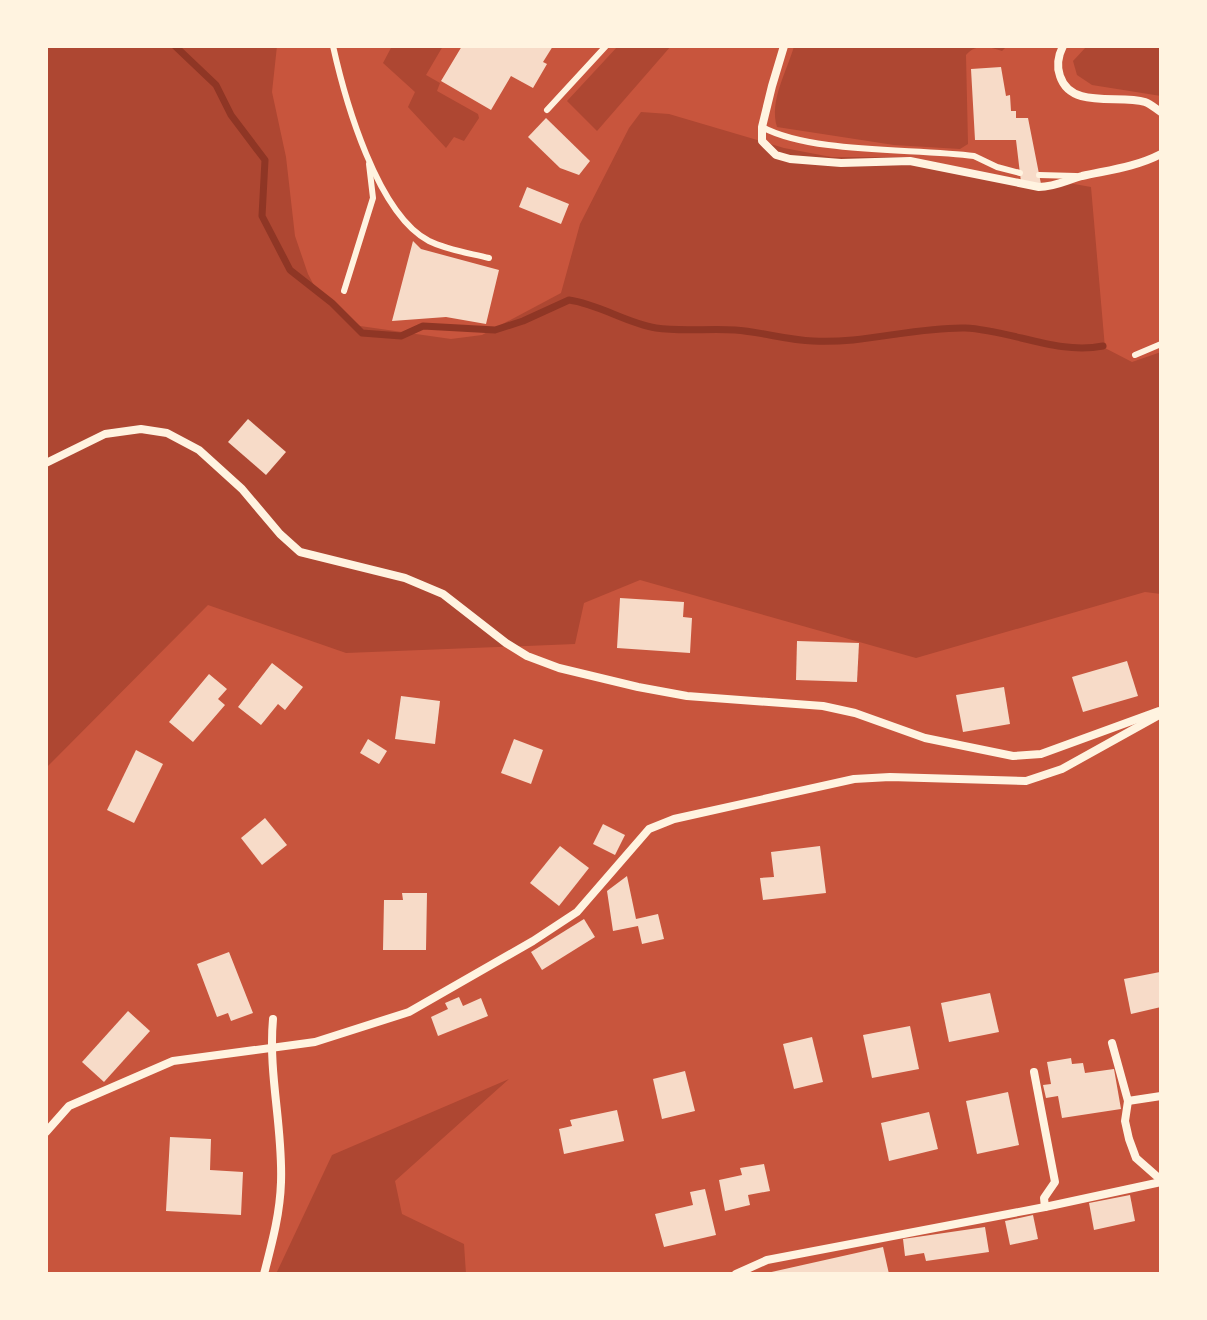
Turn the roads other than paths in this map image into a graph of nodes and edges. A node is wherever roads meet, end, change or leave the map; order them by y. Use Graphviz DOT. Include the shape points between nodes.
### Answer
graph roads {
  1 [pos="333,46"];
  2 [pos="606,46"];
  3 [pos="784,46"];
  4 [pos="1063,46"];
  5 [pos="547,110"];
  6 [pos="1161,112"];
  7 [pos="762,127"];
  8 [pos="1161,154"];
  9 [pos="368,156"];
  10 [pos="1020,173"];
  11 [pos="1039,175"];
  12 [pos="1083,176"];
  13 [pos="489,258"];
  14 [pos="344,291"];
  15 [pos="1161,344"];
  16 [pos="1135,355"];
  17 [pos="46,463"];
  18 [pos="1161,712"];
  19 [pos="273,1019"];
  20 [pos="1112,1043"];
  21 [pos="270,1050"];
  22 [pos="1034,1072"];
  23 [pos="1161,1096"];
  24 [pos="1128,1101"];
  25 [pos="46,1132"];
  26 [pos="1161,1181"];
  27 [pos="1045,1207"];
  28 [pos="264,1274"];
  29 [pos="736,1274"];
  1 -- 9 [label="lane" via="344,94"];
  2 -- 5 [label="lane"];
  3 -- 7 [label="street"];
  4 -- 6 [label="street" via="1057,58 1060,77 1076,95 1144,102"];
  7 -- 10 [label="lane" via="808,141 974,156"];
  7 -- 12 [label="street" via="762,141 776,155 790,159 910,161 1039,187"];
  8 -- 12 [label="street"];
  9 -- 13 [label="lane" via="389,200 410,227 429,241"];
  9 -- 14 [label="lane" via="373,198"];
  11 -- 12 [label="lane"];
  15 -- 16 [label="lane"];
  17 -- 18 [label="street" via="105,434 141,429 167,433 199,450 300,552 405,578 443,594 527,656 622,684 687,696 823,706 925,738 1013,756 1041,754"];
  18 -- 21 [label="street" via="1062,769 1026,781 854,779 674,819 649,829 577,912 409,1012 315,1042"];
  19 -- 21 [label="street"];
  20 -- 24 [label="street"];
  21 -- 25 [label="street" via="173,1061 69,1106"];
  21 -- 28 [label="street" via="282,1179"];
  22 -- 27 [label="street" via="1055,1182 1044,1198"];
  23 -- 24 [label="street"];
  24 -- 26 [label="street" via="1125,1121 1136,1158"];
  26 -- 27 [label="street"];
  27 -- 29 [label="street" via="767,1260"];
}
